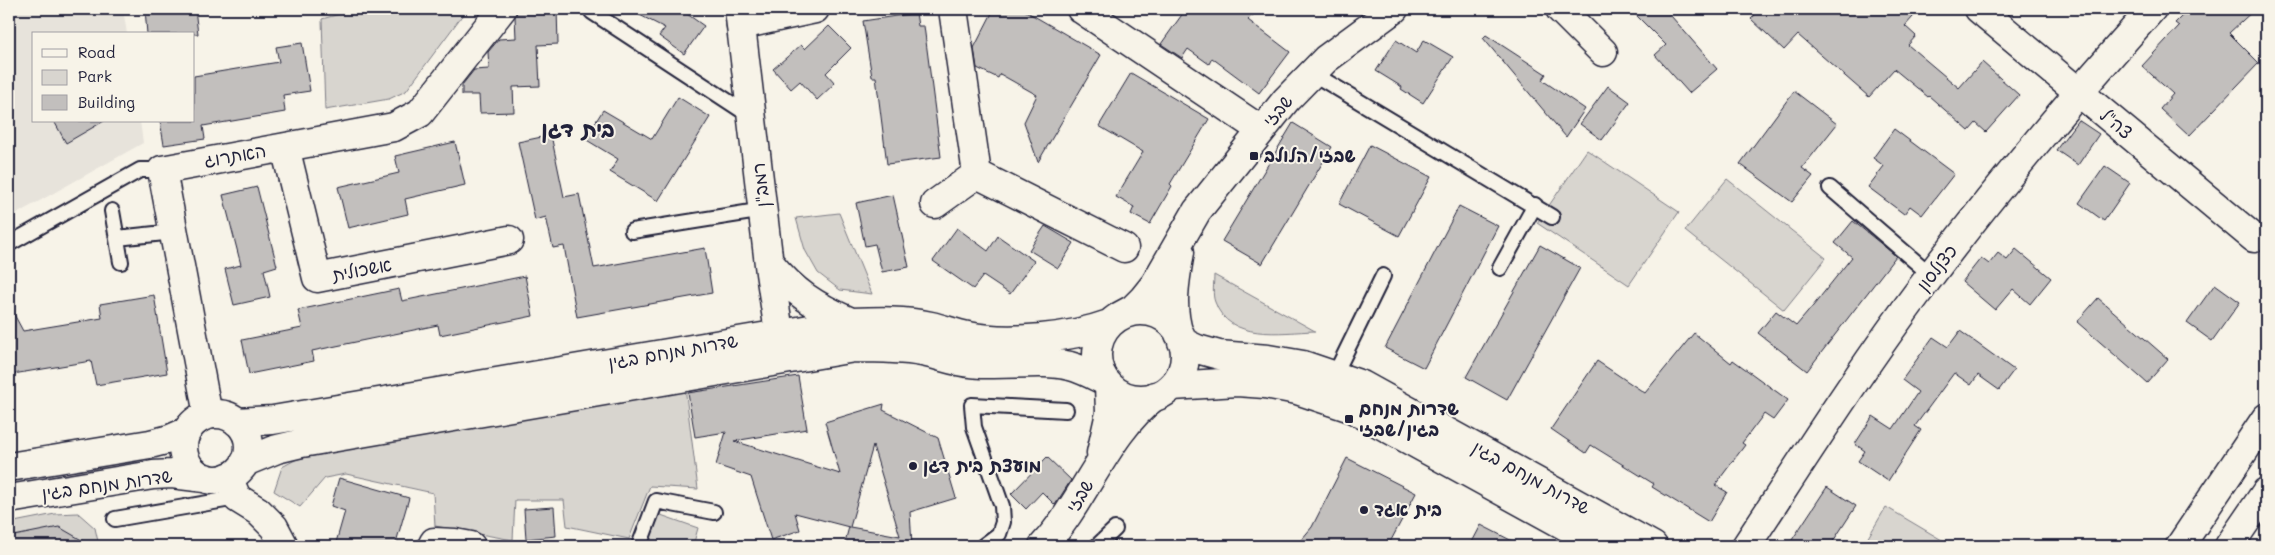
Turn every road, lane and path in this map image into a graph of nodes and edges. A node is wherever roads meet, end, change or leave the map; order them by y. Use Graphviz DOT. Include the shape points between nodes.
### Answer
graph roads {
  1 [pos="502,9"];
  2 [pos="815,9"];
  3 [pos="953,9"];
  4 [pos="1081,9"];
  5 [pos="1394,9"];
  6 [pos="1560,9"];
  7 [pos="1979,9"];
  8 [pos="2152,9"];
  9 [pos="592,12"];
  10 [pos="740,17"];
  11 [pos="1603,52"];
  12 [pos="1312,73"];
  13 [pos="2077,92"];
  14 [pos="753,117"];
  15 [pos="1261,130"];
  16 [pos="285,147"];
  17 [pos="162,170"];
  18 [pos="977,174"];
  19 [pos="1830,188"];
  20 [pos="935,204"];
  21 [pos="1536,205"];
  22 [pos="764,210"];
  23 [pos="112,211"];
  24 [pos="1552,217"];
  25 [pos="632,231"];
  26 [pos="174,232"];
  27 [pos="1182,233"];
  28 [pos="117,238"];
  29 [pos="2254,238"];
  30 [pos="509,240"];
  31 [pos="9,244"];
  32 [pos="1124,248"];
  33 [pos="121,262"];
  34 [pos="769,262"];
  35 [pos="1500,268"];
  36 [pos="1931,275"];
  37 [pos="1383,276"];
  38 [pos="1114,320"];
  39 [pos="851,322"];
  40 [pos="779,334"];
  41 [pos="1181,338"];
  42 [pos="784,360"];
  43 [pos="1335,374"];
  44 [pos="1107,383"];
  45 [pos="1164,391"];
  46 [pos="1066,410"];
  47 [pos="208,415"];
  48 [pos="2266,418"];
  49 [pos="237,422"];
  50 [pos="186,432"];
  51 [pos="9,467"];
  52 [pos="1096,469"];
  53 [pos="229,479"];
  54 [pos="2266,492"];
  55 [pos="9,499"];
  56 [pos="714,512"];
  57 [pos="115,518"];
  58 [pos="1115,528"];
  59 [pos="284,546"];
  60 [pos="432,546"];
  61 [pos="471,546"];
  62 [pos="639,546"];
  63 [pos="983,546"];
  64 [pos="1043,546"];
  65 [pos="1097,546"];
  66 [pos="1602,546"];
  67 [pos="1653,546"];
  68 [pos="1746,546"];
  69 [pos="2180,546"];
  70 [pos="2229,546"];
  1 -- 16 [label="street, האתרוג" via="420,114 394,127"];
  2 -- 10 [label="street"];
  3 -- 18 [label="street"];
  4 -- 15 [label="street"];
  5 -- 12 [label="street, שבזי"];
  6 -- 11 [label="street"];
  7 -- 13 [label="street, צה\"ל"];
  8 -- 13 [label="street, כצנלסון"];
  9 -- 14 [label="lane"];
  10 -- 14 [label="street, רמב\"ן"];
  12 -- 15 [label="street, שבזי"];
  12 -- 21 [label="lane"];
  13 -- 29 [label="street, צה\"ל"];
  13 -- 36 [label="street, כצנלסון"];
  14 -- 22 [label="street, רמב\"ן"];
  15 -- 27 [label="street, שבזי"];
  16 -- 17 [label="street, האתרוג"];
  16 -- 30 [label="street, אשכולית" via="317,278"];
  17 -- 26 [label="street"];
  17 -- 31 [label="lane" via="140,170"];
  18 -- 20 [label="street"];
  18 -- 32 [label="street"];
  19 -- 36 [label="lane"];
  21 -- 24 [label="lane"];
  21 -- 35 [label="lane"];
  22 -- 25 [label="lane"];
  22 -- 34 [label="street, רמב\"ן"];
  23 -- 28 [label="lane"];
  26 -- 28 [label="lane"];
  26 -- 47 [label="street"];
  27 -- 38 [label="street, שבזי" via="1155,284 1133,309"];
  27 -- 41 [label="street, שבזי" via="1173,303"];
  28 -- 33 [label="lane"];
  34 -- 39 [label="street" via="787,284 807,299"];
  34 -- 40 [label="street, רמב\"ן"];
  36 -- 68 [label="street, כצנלסון" via="1861,372"];
  37 -- 43 [label="lane"];
  38 -- 39 [label="street, שדרות מנחם בגין" via="1074,334 987,338 905,323 879,320"];
  38 -- 41 [label="street" via="1133,312 1147,311 1171,323"];
  38 -- 44 [label="street" via="1100,337 1096,352 1098,367"];
  39 -- 40 [label="street, שדרות מנחם בגין"];
  40 -- 42 [label="street, רמב\"ן"];
  40 -- 49 [label="street, שדרות מנחם בגין" via="273,420"];
  41 -- 43 [label="street, שדרות מנחם בגין" via="1197,349 1219,355 1285,362"];
  41 -- 45 [label="street" via="1184,361 1180,374"];
  42 -- 44 [label="street, שדרות מנחם בגין" via="854,348 902,349 964,363 1068,366"];
  42 -- 53 [label="street, שדרות מנחם בגין" via="302,443 276,449"];
  43 -- 67 [label="street, שדרות מנחם בגין" via="1394,401"];
  44 -- 45 [label="street" via="1130,398 1145,399"];
  44 -- 52 [label="street, שבזי" via="1110,413"];
  45 -- 52 [label="street, שבזי" via="1142,406"];
  45 -- 66 [label="street, שדרות מנחם בגין" via="1237,382 1297,390 1335,401"];
  46 -- 63 [label="lane" via="972,405 974,427 1002,506 1003,522 999,534"];
  47 -- 49 [label="street" via="228,416"];
  47 -- 50 [label="street" via="193,423"];
  48 -- 69 [label="street"];
  49 -- 53 [label="street" via="248,441"];
  50 -- 51 [label="street, שדרות מנחם בגין" via="150,444"];
  50 -- 53 [label="street" via="183,442 185,459 195,473"];
  52 -- 64 [label="street, שבזי" via="1070,513"];
  53 -- 55 [label="street, שדרות מנחם בגין" via="153,475"];
  53 -- 57 [label="lane"];
  53 -- 59 [label="street" via="274,527"];
  54 -- 70 [label="street"];
  56 -- 62 [label="lane" via="656,501"];
  58 -- 65 [label="lane"];
  60 -- 61 [label="street" via="434,542"];
}
